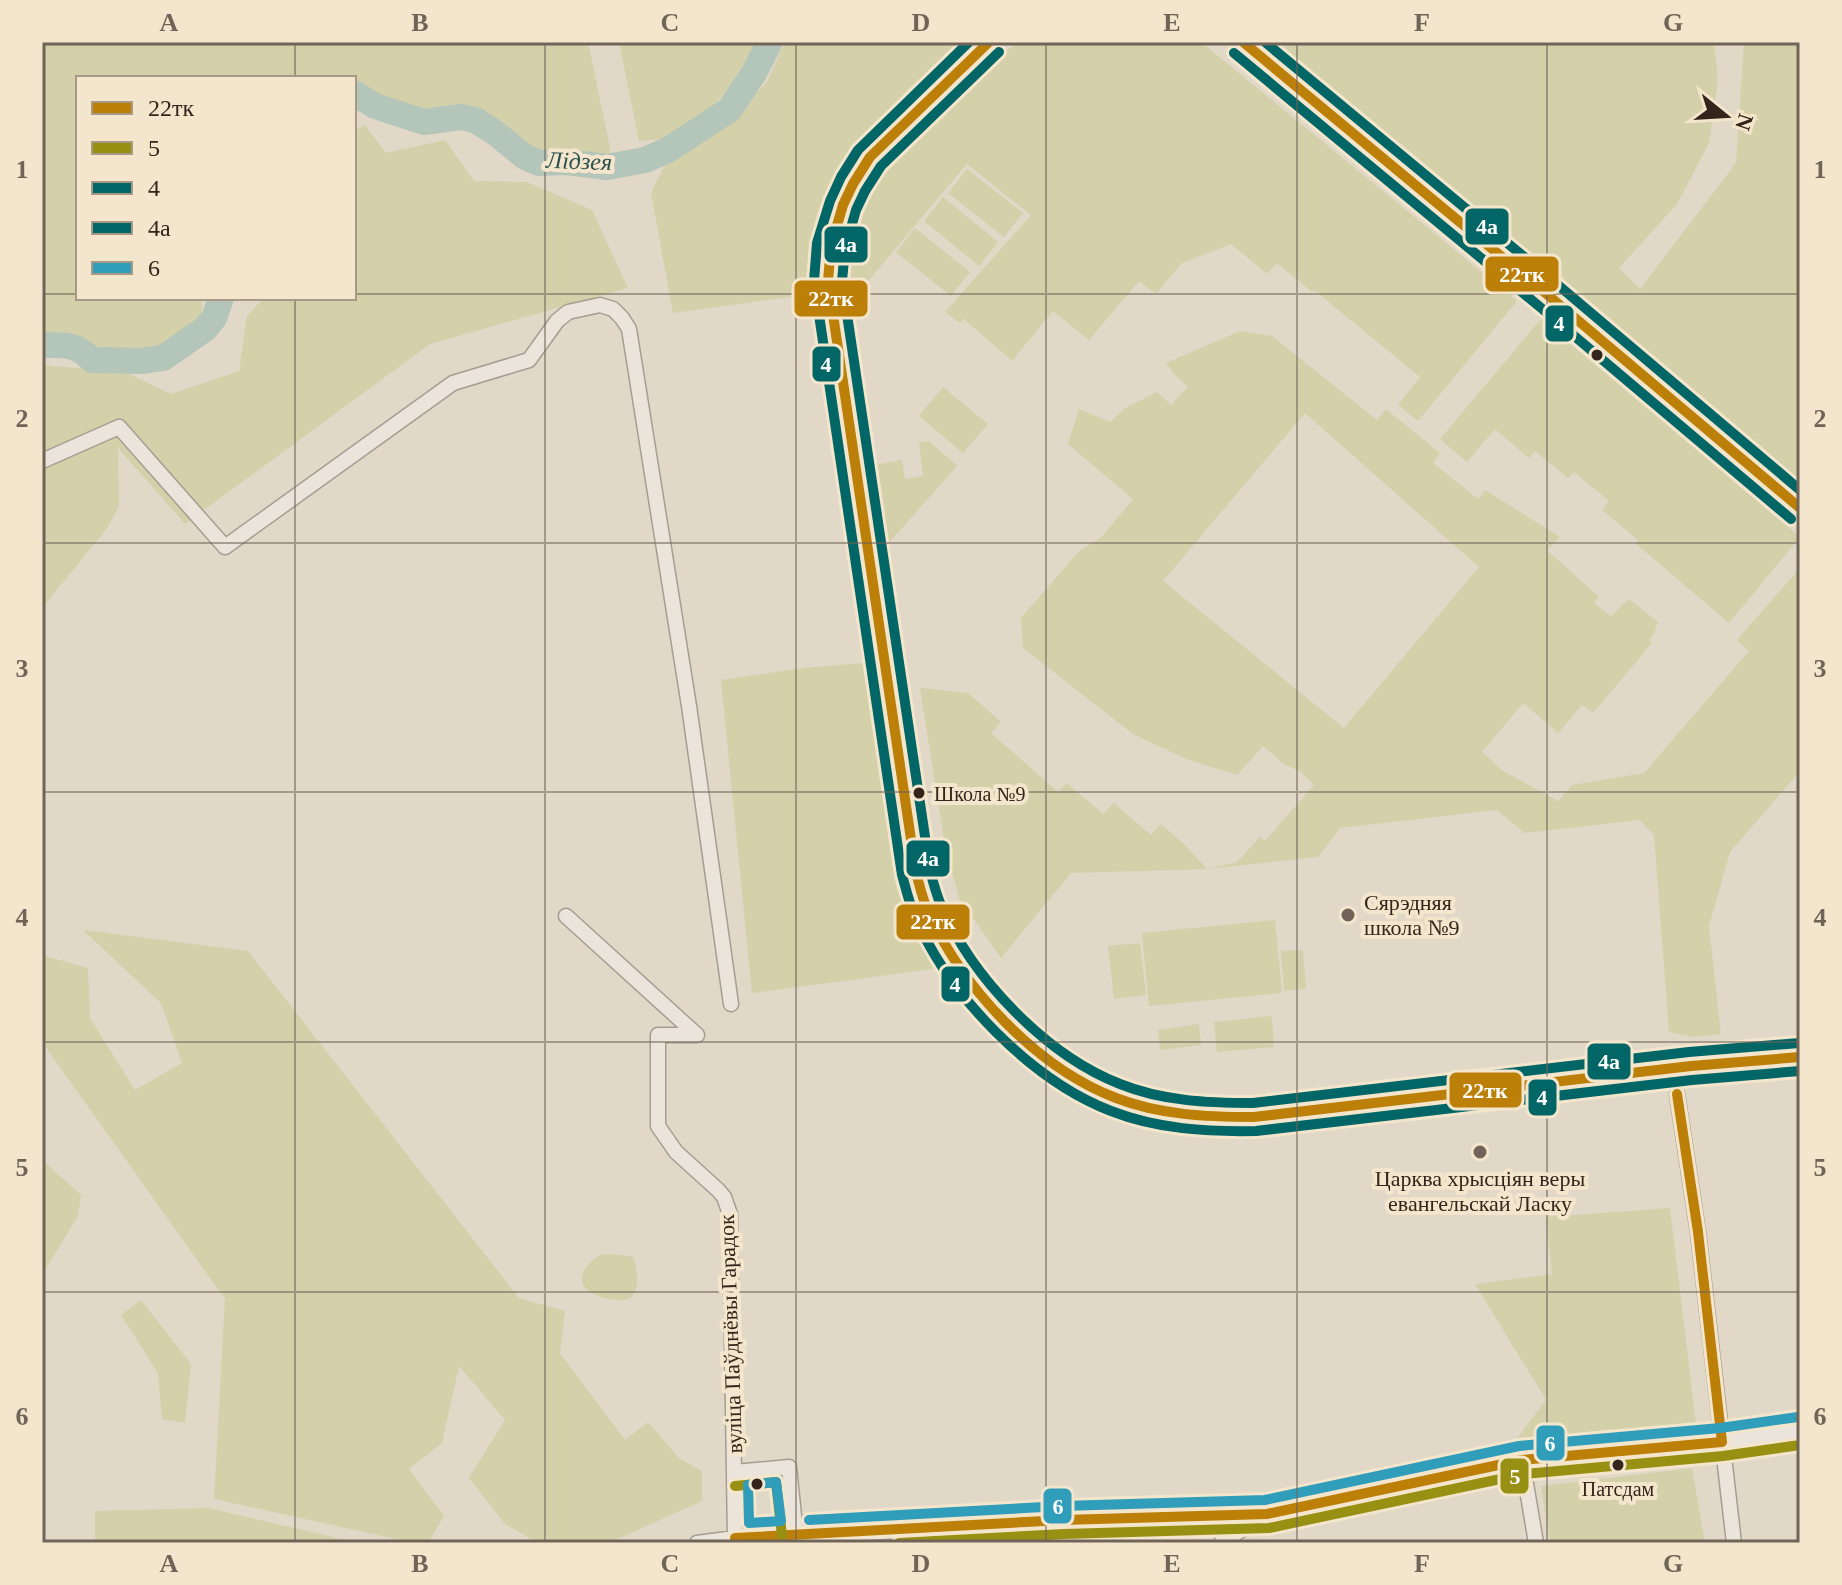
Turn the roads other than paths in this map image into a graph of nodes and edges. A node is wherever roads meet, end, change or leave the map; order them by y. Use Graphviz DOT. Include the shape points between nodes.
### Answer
graph roads {
  1 [pos="989,42"];
  2 [pos="1243,42"];
  3 [pos="42,461"];
  4 [pos="1800,508"];
  5 [pos="566,916"];
  6 [pos="731,1004"];
  7 [pos="1800,1057"];
  8 [pos="1677,1094"];
  9 [pos="1800,1431"];
  10 [pos="1722,1442"];
  11 [pos="1522,1460"];
  12 [pos="734,1472"];
  13 [pos="1267,1514"];
  14 [pos="804,1534"];
  15 [pos="735,1538"];
  16 [pos="697,1543"];
  17 [pos="1221,1543"];
  18 [pos="1536,1543"];
  19 [pos="1734,1543"];
  1 -- 7 [label="street" via="870,157 843,205 828,281 916,873 927,912 981,995 1022,1039 1084,1083 1113,1097 1200,1116 1254,1117"];
  2 -- 4 [label="street"];
  3 -- 6 [label="street" via="119,427 225,547 453,383 529,360 568,312 600,305 613,309 629,329"];
  5 -- 12 [label="street, вуліца Паўднёвы Гарадок" via="697,1035 658,1035 658,1126 676,1152 724,1197 730,1214"];
  8 -- 10 [label="street"];
  9 -- 10 [label="street"];
  10 -- 11 [label="street"];
  10 -- 19 [label="street"];
  11 -- 13 [label="street"];
  11 -- 18 [label="street"];
  12 -- 14 [label="street" via="789,1467"];
  12 -- 15 [label="street, вуліца Паўднёвы Гарадок"];
  13 -- 14 [label="street"];
  13 -- 17 [label="street"];
  14 -- 15 [label="street"];
  15 -- 16 [label="street"];
}
